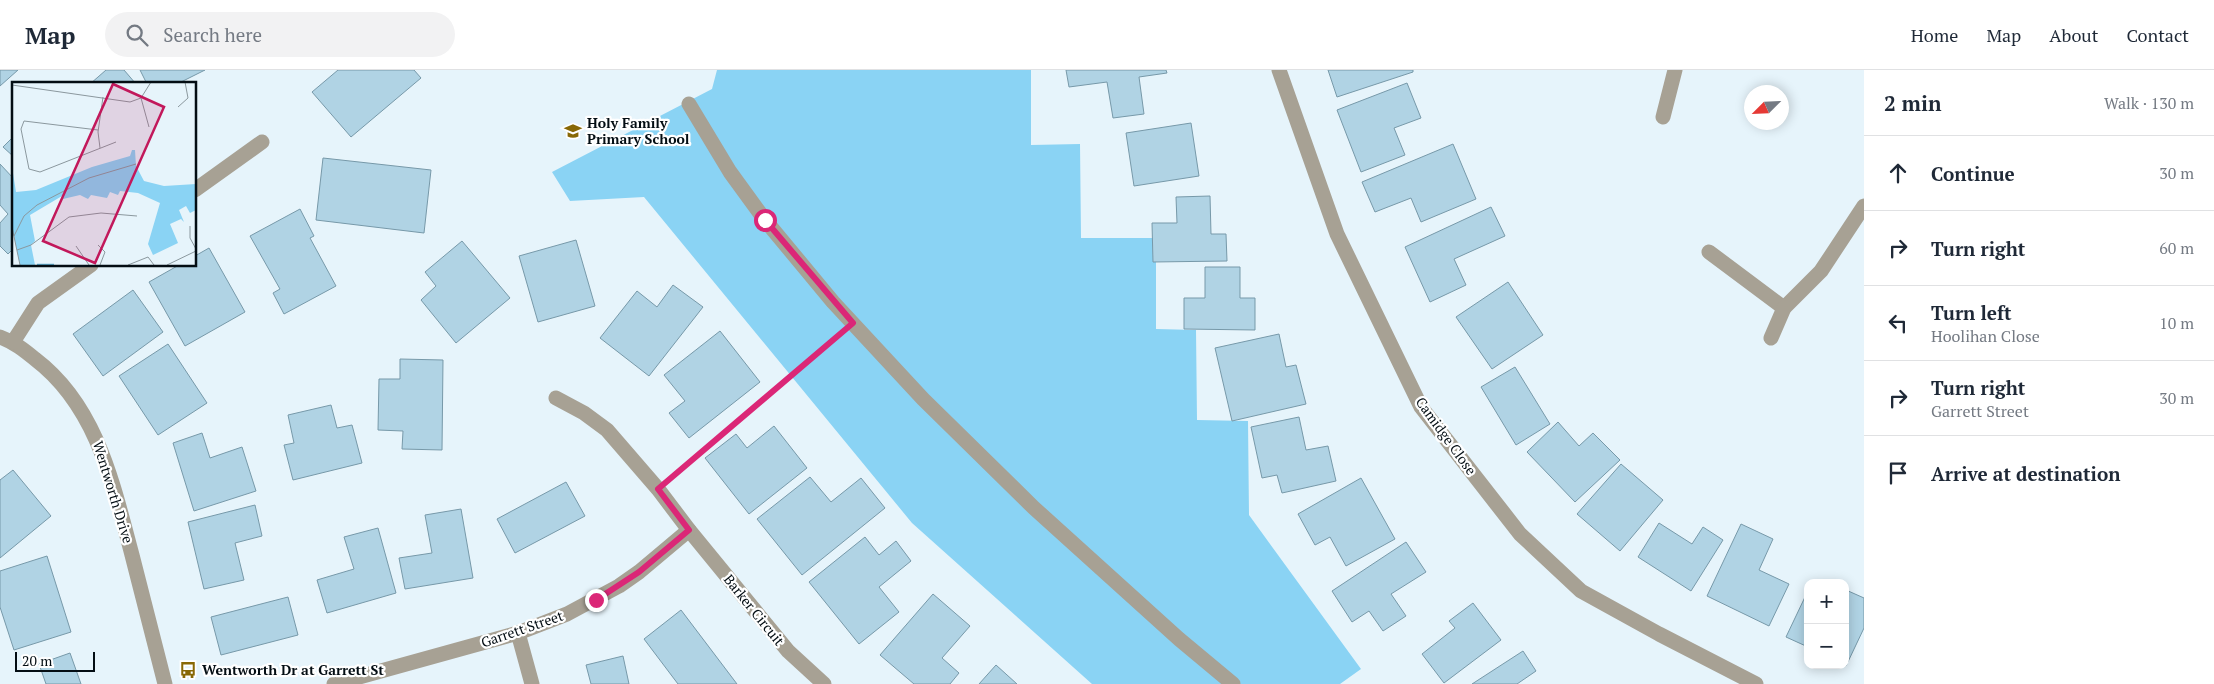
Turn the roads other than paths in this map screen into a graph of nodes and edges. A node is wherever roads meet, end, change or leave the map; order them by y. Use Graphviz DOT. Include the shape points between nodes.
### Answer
graph roads {
  1 [pos="1279,70"];
  2 [pos="1675,70"];
  3 [pos="689,104"];
  4 [pos="1663,117"];
  5 [pos="262,142"];
  6 [pos="196,189"];
  7 [pos="1864,206"];
  8 [pos="1709,252"];
  9 [pos="89,266"];
  10 [pos="1784,308"];
  11 [pos="1770,338"];
  12 [pos="7,339"];
  13 [pos="556,398"];
  14 [pos="689,530"];
  15 [pos="518,633"];
  16 [pos="165,684"];
  17 [pos="334,684"];
  18 [pos="532,684"];
  19 [pos="824,684"];
  20 [pos="1233,684"];
  21 [pos="1756,684"];
  1 -- 21 [label="street, Camidge Close" via="1337,234 1421,407 1520,534 1581,590"];
  2 -- 4 [label="street"];
  3 -- 20 [label="street" via="730,172 820,287 923,399 1034,508"];
  5 -- 6 [label="street"];
  7 -- 10 [label="street" via="1821,271"];
  8 -- 10 [label="street"];
  9 -- 12 [label="street" via="38,303"];
  10 -- 11 [label="street"];
  12 -- 16 [label="street, Wentworth Drive" via="53,372 77,402 96,435 117,496"];
  13 -- 14 [label="street, Barker Circuit" via="607,430"];
  14 -- 15 [label="street, Garrett Street" via="619,586 567,614"];
  14 -- 19 [label="street, Barker Circuit" via="788,651"];
  15 -- 17 [label="street, Garrett Street"];
  15 -- 18 [label="street"];
}
